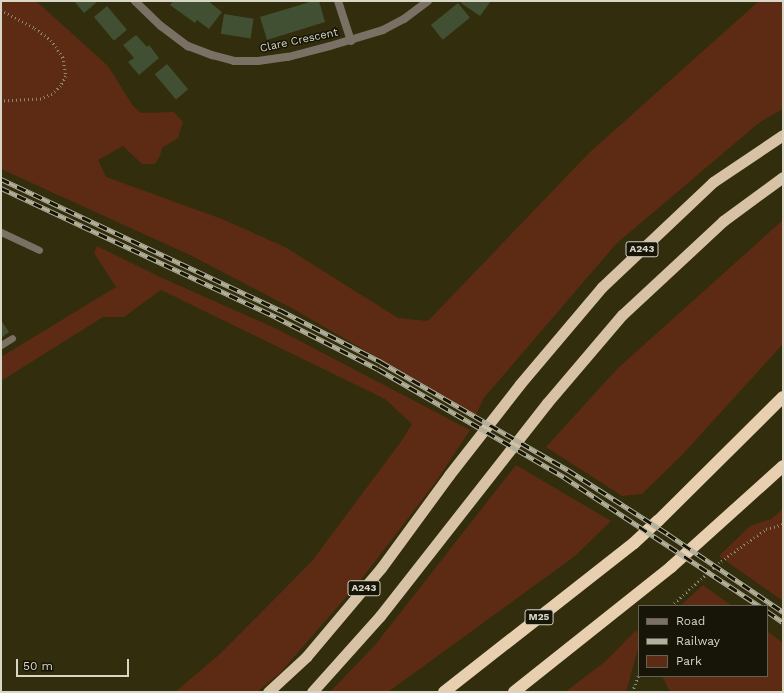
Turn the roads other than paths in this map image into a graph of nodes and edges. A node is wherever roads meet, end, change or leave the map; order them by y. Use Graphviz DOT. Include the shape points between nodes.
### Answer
graph roads {
  1 [pos="135,1"];
  2 [pos="338,1"];
  3 [pos="428,1"];
  4 [pos="351,41"];
  5 [pos="783,135"];
  6 [pos="783,177"];
  7 [pos="1,232"];
  8 [pos="39,250"];
  9 [pos="12,338"];
  10 [pos="1,345"];
  11 [pos="783,397"];
  12 [pos="783,466"];
  13 [pos="268,692"];
  14 [pos="312,692"];
  15 [pos="444,692"];
  16 [pos="514,692"];
  1 -- 4 [label="street, Clare Crescent" via="161,26 188,46 234,61 288,57"];
  2 -- 4 [label="street"];
  3 -- 4 [label="street, Clare Crescent" via="404,19"];
  5 -- 13 [label="highway, A243" via="713,182 602,286 520,384 381,568 306,657"];
  6 -- 14 [label="highway, A243" via="723,221 622,315 547,403 380,616"];
  7 -- 8 [label="lane"];
  9 -- 10 [label="lane"];
  11 -- 15 [label="highway, M25" via="634,543"];
  12 -- 16 [label="highway" via="671,567"];
}
